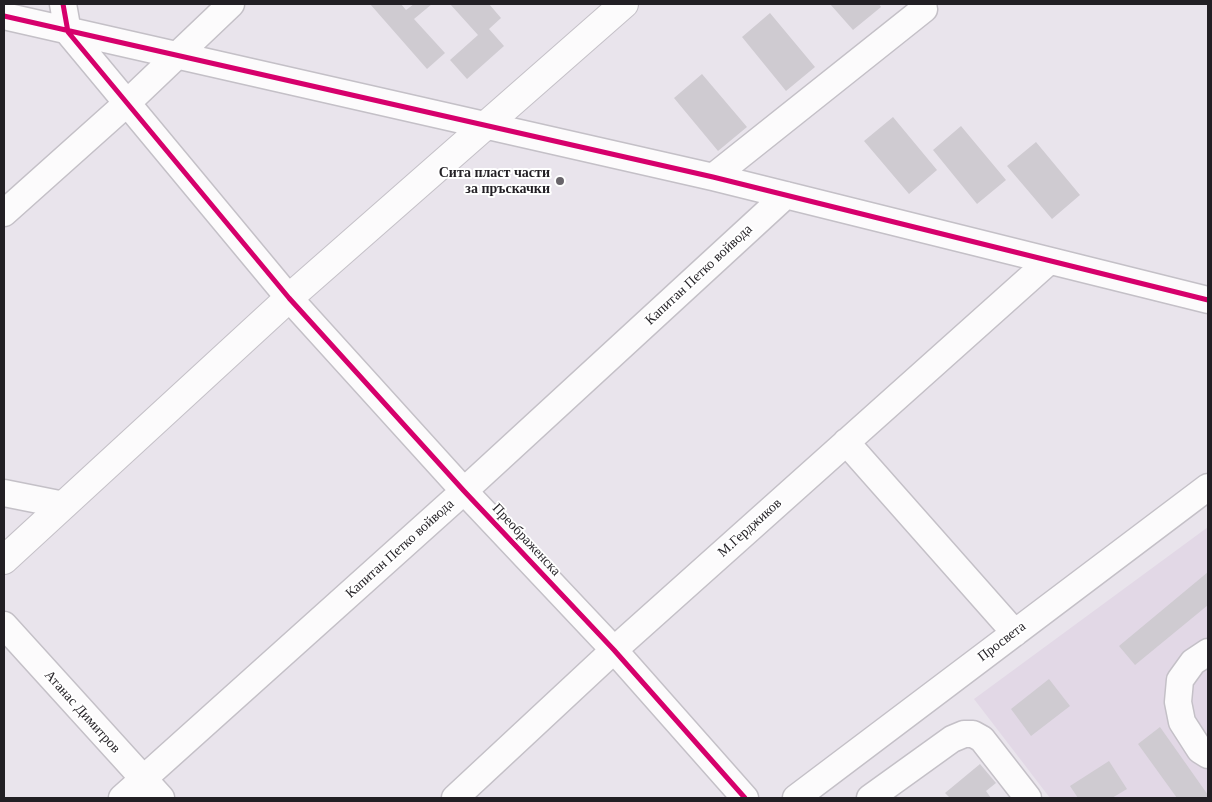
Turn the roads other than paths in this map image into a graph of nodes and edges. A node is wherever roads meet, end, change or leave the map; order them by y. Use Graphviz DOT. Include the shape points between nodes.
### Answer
graph roads {
  1 [pos="63,4"];
  2 [pos="231,4"];
  3 [pos="624,4"];
  4 [pos="924,10"];
  5 [pos="4,16"];
  6 [pos="68,32"];
  7 [pos="177,55"];
  8 [pos="126,104"];
  9 [pos="486,126"];
  10 [pos="713,177"];
  11 [pos="786,194"];
  12 [pos="4,213"];
  13 [pos="1048,262"];
  14 [pos="289,298"];
  15 [pos="1208,300"];
  16 [pos="846,442"];
  17 [pos="1208,487"];
  18 [pos="464,491"];
  19 [pos="4,493"];
  20 [pos="64,505"];
  21 [pos="4,560"];
  22 [pos="4,625"];
  23 [pos="1015,633"];
  24 [pos="614,650"];
  25 [pos="1208,652"];
  26 [pos="1208,755"];
  27 [pos="143,779"];
  28 [pos="122,798"];
  29 [pos="161,798"];
  30 [pos="455,798"];
  31 [pos="745,798"];
  32 [pos="796,798"];
  33 [pos="870,798"];
  34 [pos="1028,798"];
  1 -- 6 [label="street"];
  2 -- 7 [label="street"];
  3 -- 9 [label="main road"];
  4 -- 10 [label="street"];
  5 -- 6 [label="street"];
  6 -- 7 [label="street"];
  6 -- 8 [label="street, Преображенска"];
  7 -- 8 [label="street"];
  7 -- 9 [label="street"];
  8 -- 12 [label="street"];
  8 -- 14 [label="street, Преображенска"];
  9 -- 10 [label="street"];
  9 -- 14 [label="main road"];
  10 -- 11 [label="street"];
  11 -- 13 [label="street"];
  11 -- 18 [label="street, Капитан Петко войвода"];
  13 -- 15 [label="street"];
  13 -- 16 [label="street, М.Герджиков"];
  14 -- 18 [label="street, Преображенска"];
  14 -- 20 [label="main road"];
  16 -- 23 [label="street"];
  16 -- 24 [label="street, М.Герджиков"];
  17 -- 23 [label="street, Просвета"];
  18 -- 24 [label="street, Преображенска"];
  18 -- 27 [label="street, Капитан Петко войвода"];
  19 -- 20 [label="street"];
  20 -- 21 [label="main road"];
  22 -- 27 [label="street, Атанас Димитров"];
  23 -- 32 [label="street, Просвета"];
  24 -- 30 [label="street, М.Герджиков"];
  24 -- 31 [label="street, Преображенска"];
  25 -- 26 [label="street" via="1193,662 1180,680 1178,702 1182,722 1200,750"];
  27 -- 28 [label="street, Капитан Петко войвода"];
  27 -- 29 [label="street, Атанас Димитров"];
  33 -- 34 [label="street" via="952,739 964,734 974,734 982,740"];
}
